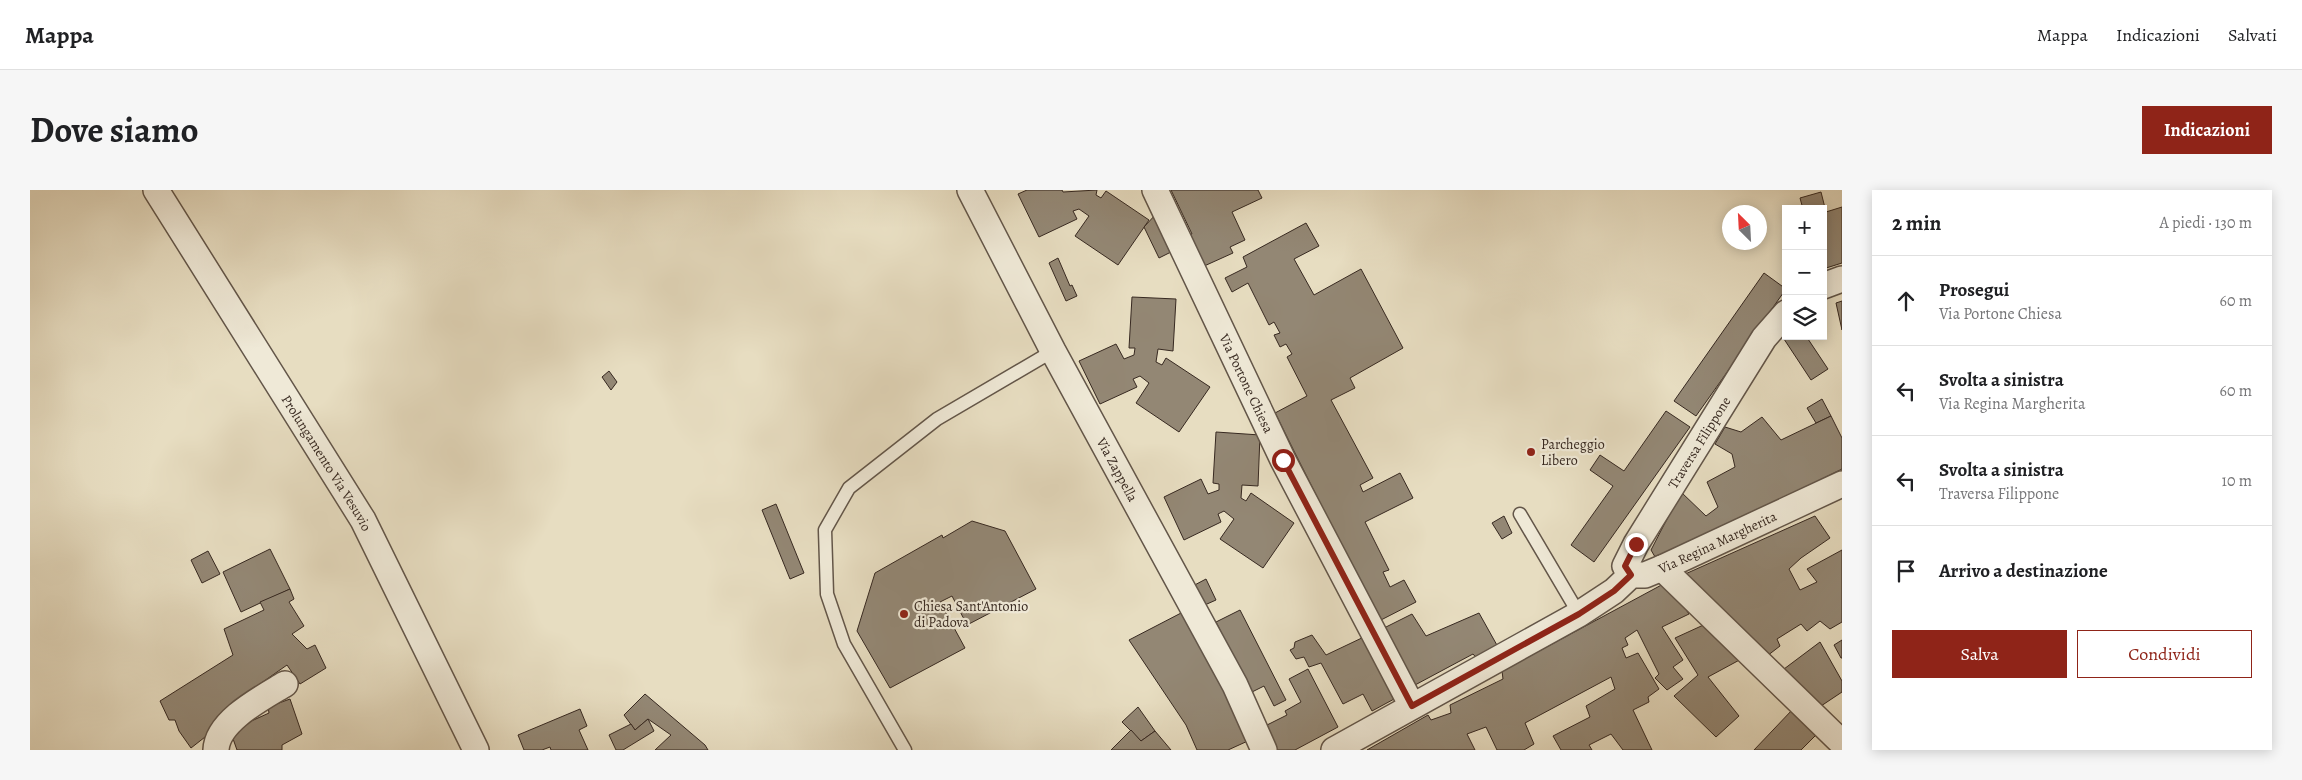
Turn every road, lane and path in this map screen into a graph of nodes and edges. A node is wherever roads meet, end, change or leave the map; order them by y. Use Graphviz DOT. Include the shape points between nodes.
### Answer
graph roads {
  1 [pos="156,190"];
  2 [pos="970,190"];
  3 [pos="1155,190"];
  4 [pos="1842,279"];
  5 [pos="1827,285"];
  6 [pos="1782,318"];
  7 [pos="1052,351"];
  8 [pos="1842,485"];
  9 [pos="1520,514"];
  10 [pos="1662,568"];
  11 [pos="1631,575"];
  12 [pos="1579,614"];
  13 [pos="285,684"];
  14 [pos="1412,706"];
  15 [pos="1842,742"];
  16 [pos="216,750"];
  17 [pos="476,750"];
  18 [pos="905,750"];
  19 [pos="1264,750"];
  20 [pos="1334,750"];
  1 -- 17 [label="street, Prolungamento Via Vesuvio" via="363,520"];
  2 -- 7 [label="street, Via Zappella"];
  3 -- 14 [label="street, Via Portone Chiesa" via="1283,460"];
  4 -- 5 [label="street"];
  6 -- 11 [label="street, Traversa Filippone" via="1764,338 1636,544 1625,566"];
  7 -- 18 [label="lane" via="937,419 849,488 825,530 827,594 844,644"];
  7 -- 19 [label="street, Via Zappella" via="1235,685"];
  8 -- 10 [label="street, Via Regina Margherita"];
  9 -- 12 [label="lane"];
  10 -- 11 [label="street, Via Regina Margherita" via="1645,575"];
  10 -- 15 [label="street"];
  11 -- 12 [label="street" via="1614,591"];
  12 -- 14 [label="street"];
  13 -- 16 [label="street" via="222,728"];
  14 -- 20 [label="street"];
}
